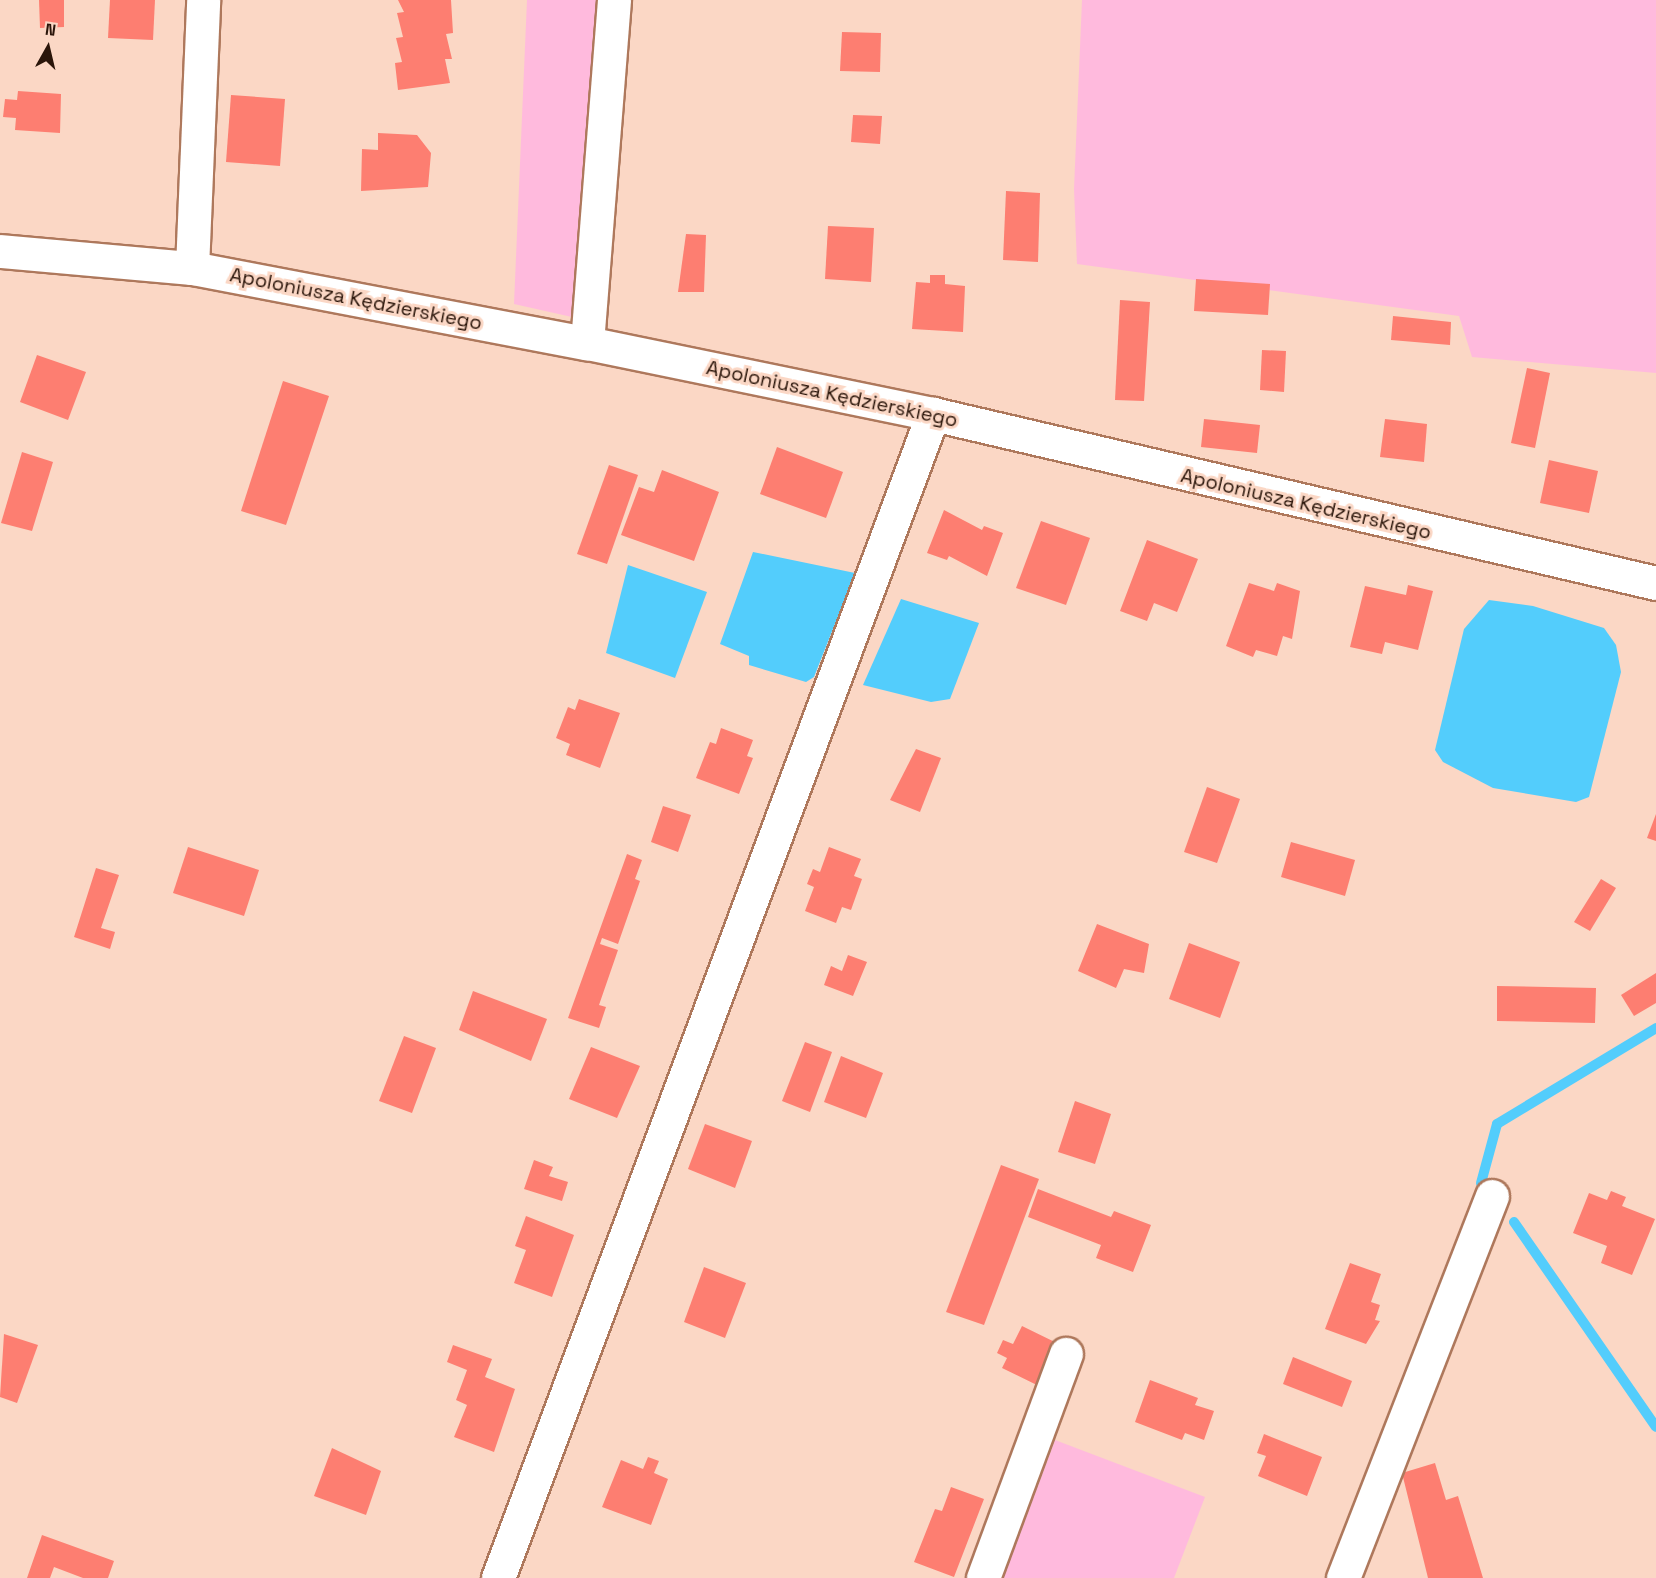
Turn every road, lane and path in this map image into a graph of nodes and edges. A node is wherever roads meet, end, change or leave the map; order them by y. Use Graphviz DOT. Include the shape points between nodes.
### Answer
graph roads {
  1 [pos="203,0"];
  2 [pos="614,0"];
  3 [pos="0,251"];
  4 [pos="192,268"];
  5 [pos="587,343"];
  6 [pos="933,414"];
  7 [pos="1656,583"];
  8 [pos="1492,1196"];
  9 [pos="1066,1354"];
  10 [pos="498,1578"];
  11 [pos="983,1578"];
  12 [pos="1342,1578"];
  1 -- 4 [label="street"];
  2 -- 5 [label="street"];
  3 -- 4 [label="street, Apoloniusza Kędzierskiego"];
  4 -- 5 [label="street, Apoloniusza Kędzierskiego"];
  5 -- 6 [label="street, Apoloniusza Kędzierskiego"];
  6 -- 7 [label="street, Apoloniusza Kędzierskiego"];
  6 -- 10 [label="street"];
  8 -- 12 [label="street"];
  9 -- 11 [label="street"];
}
